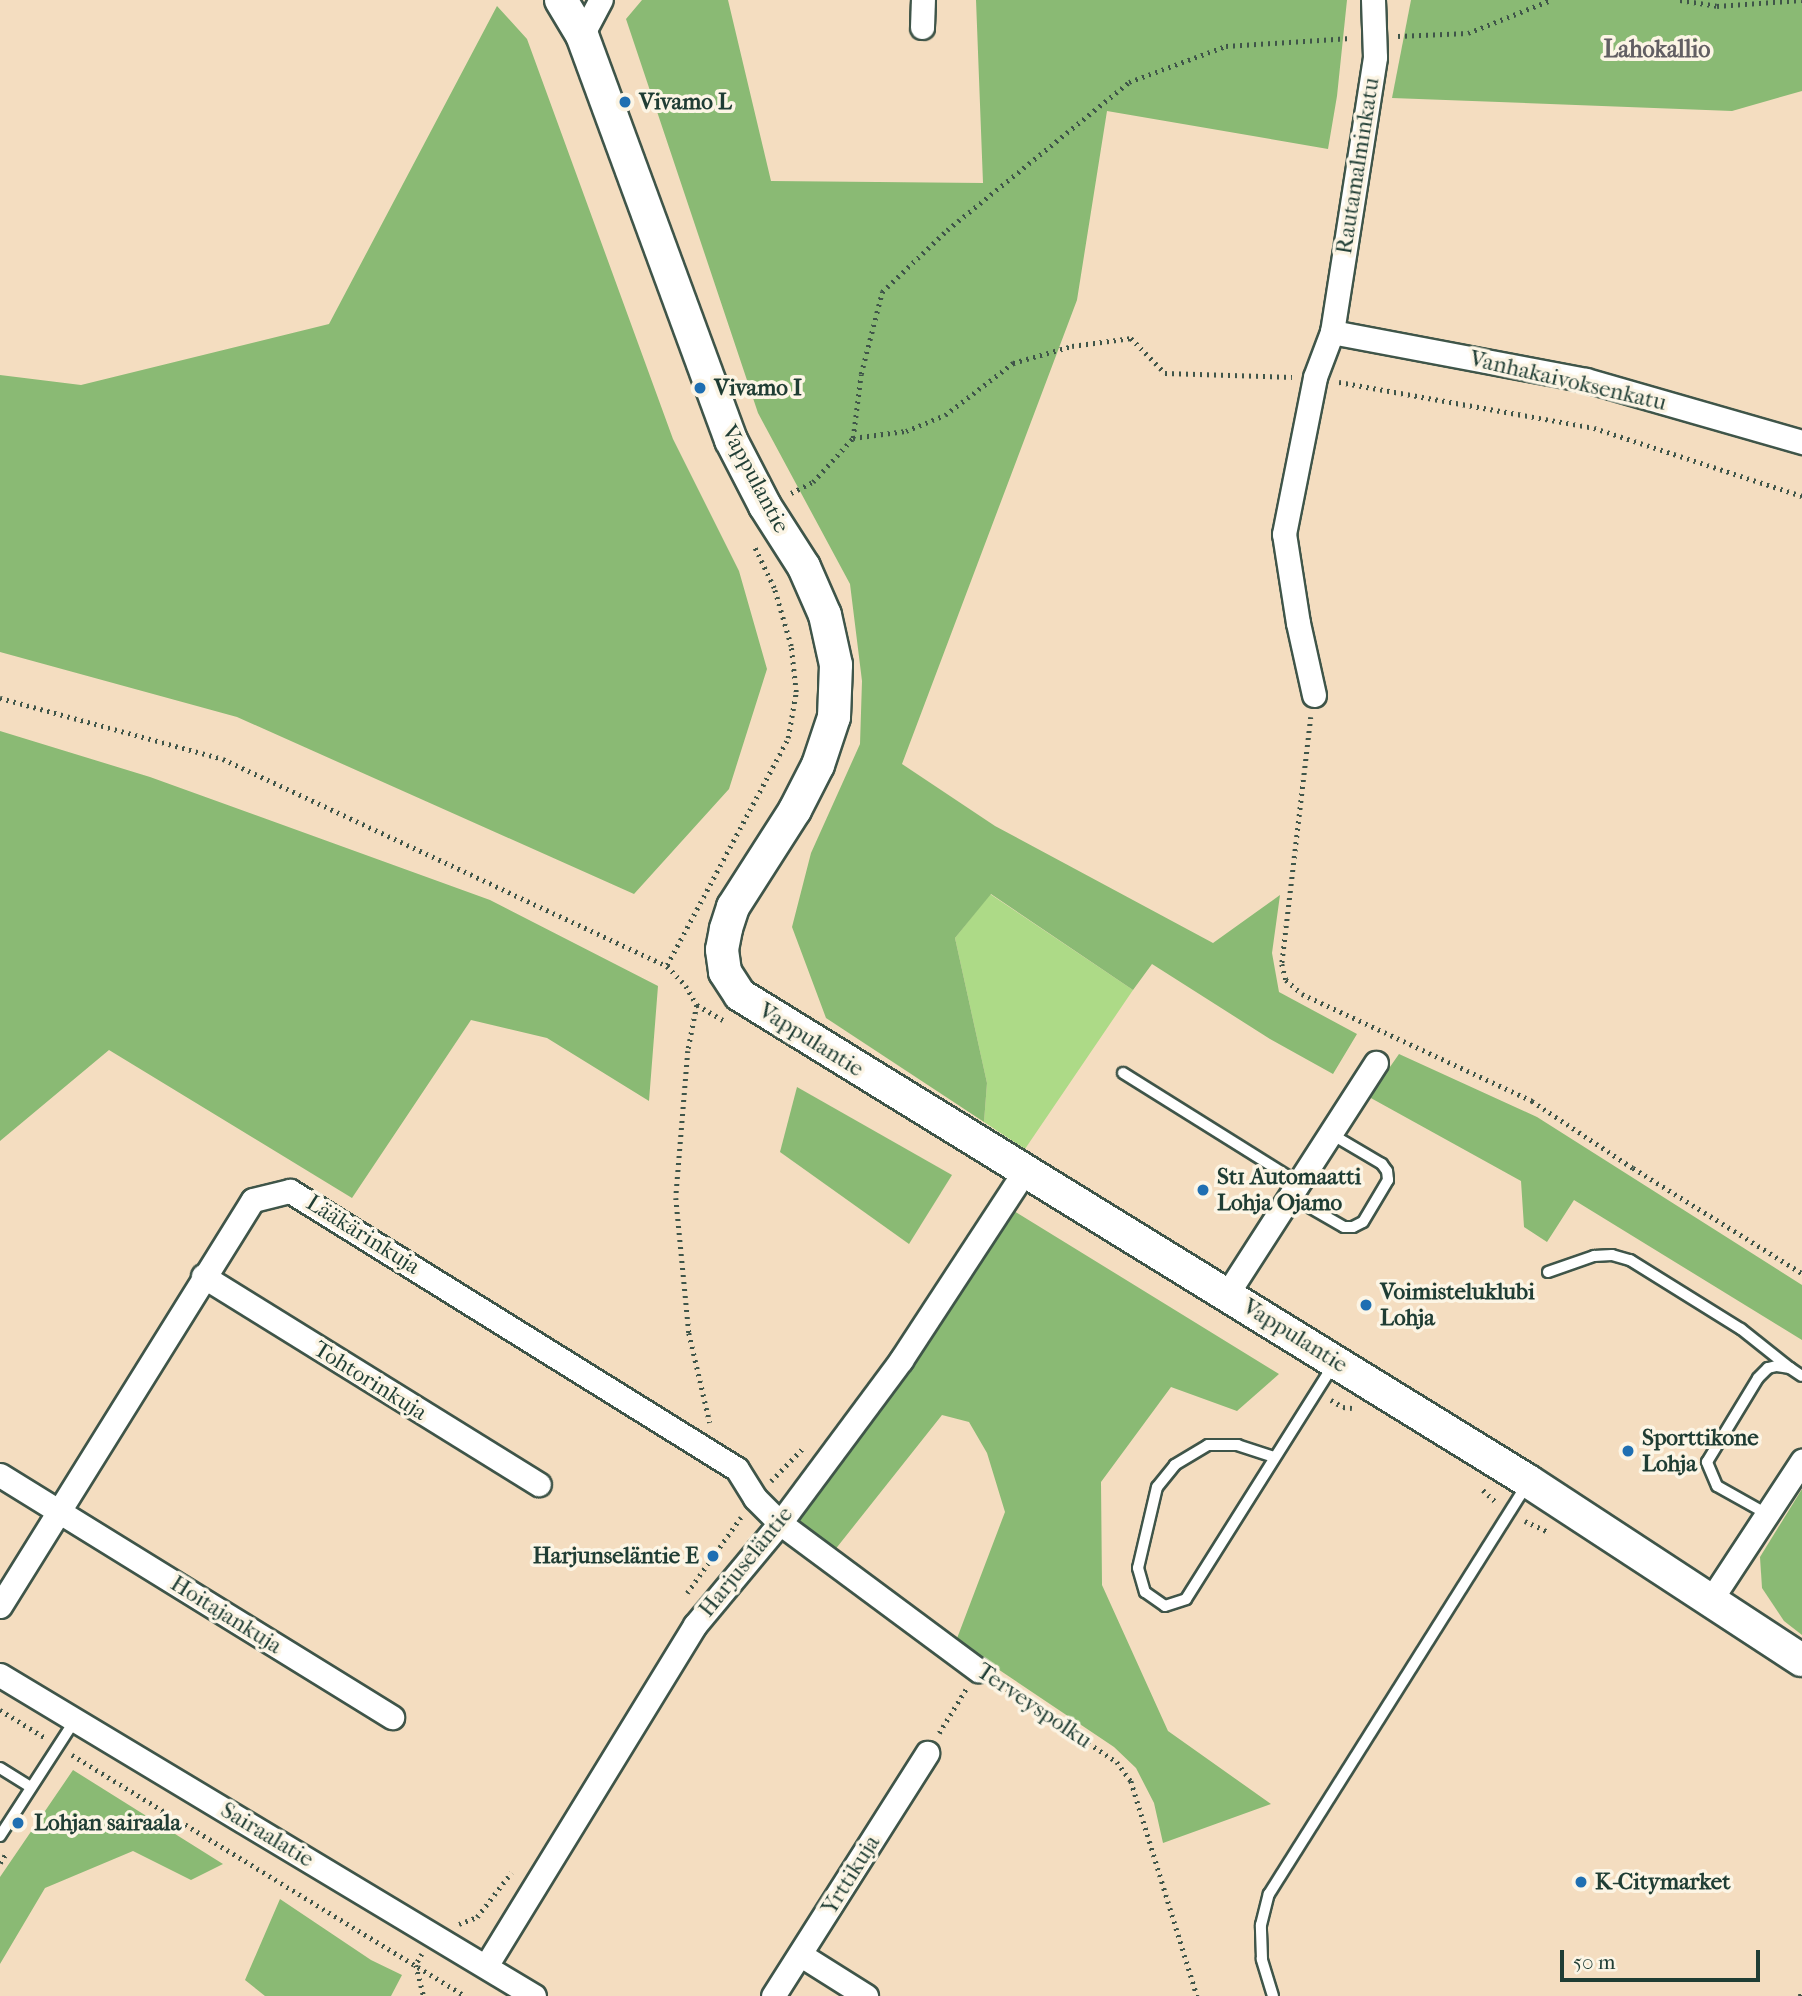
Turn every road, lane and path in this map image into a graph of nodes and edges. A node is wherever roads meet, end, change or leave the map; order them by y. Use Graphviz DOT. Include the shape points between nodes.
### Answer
graph roads {
  1 [pos="561,0"];
  2 [pos="601,0"];
  3 [pos="923,0"];
  4 [pos="1373,0"];
  5 [pos="1551,0"];
  6 [pos="1680,0"];
  7 [pos="1802,0"];
  8 [pos="922,27"];
  9 [pos="582,36"];
  10 [pos="1374,37"];
  11 [pos="1332,332"];
  12 [pos="1802,442"];
  13 [pos="765,506"];
  14 [pos="751,540"];
  15 [pos="1314,695"];
  16 [pos="0,698"];
  17 [pos="667,965"];
  18 [pos="1377,1063"];
  19 [pos="1123,1073"];
  20 [pos="1331,1134"];
  21 [pos="1024,1172"];
  22 [pos="1295,1189"];
  23 [pos="1548,1272"];
  24 [pos="1802,1273"];
  25 [pos="203,1276"];
  26 [pos="1227,1294"];
  27 [pos="1336,1362"];
  28 [pos="1790,1368"];
  29 [pos="1802,1376"];
  30 [pos="711,1452"];
  31 [pos="1275,1457"];
  32 [pos="1802,1461"];
  33 [pos="0,1475"];
  34 [pos="1528,1481"];
  35 [pos="539,1484"];
  36 [pos="755,1498"];
  37 [pos="61,1511"];
  38 [pos="1767,1514"];
  39 [pos="780,1523"];
  40 [pos="1710,1601"];
  41 [pos="0,1606"];
  42 [pos="1802,1660"];
  43 [pos="978,1670"];
  44 [pos="0,1675"];
  45 [pos="0,1710"];
  46 [pos="393,1717"];
  47 [pos="75,1720"];
  48 [pos="58,1746"];
  49 [pos="927,1753"];
  50 [pos="0,1768"];
  51 [pos="31,1787"];
  52 [pos="0,1836"];
  53 [pos="801,1955"];
  54 [pos="416,1965"];
  55 [pos="486,1966"];
  56 [pos="1802,1989"];
  57 [pos="424,1996"];
  58 [pos="466,1996"];
  59 [pos="534,1996"];
  60 [pos="773,1996"];
  61 [pos="866,1996"];
  62 [pos="1197,1996"];
  63 [pos="1273,1996"];
  64 [pos="1800,1996"];
  1 -- 9 [label="street, Vappulantie"];
  2 -- 9 [label="street"];
  3 -- 8 [label="street"];
  4 -- 10 [label="street, Rautamalminkatu"];
  5 -- 10 [label="path" via="1468,33"];
  6 -- 7 [label="path" via="1717,6"];
  9 -- 13 [label="street, Vappulantie" via="731,440"];
  10 -- 11 [label="street, Rautamalminkatu" via="1375,57"];
  10 -- 13 [label="path" via="1226,46 1129,82 947,230 882,292 861,374 853,438 813,482"];
  11 -- 12 [label="street, Vanhakaivoksenkatu" via="1586,380"];
  11 -- 15 [label="street, Rautamalminkatu" via="1315,377 1284,534"];
  13 -- 21 [label="street, Vappulantie" via="804,567 825,615 836,665 834,717 812,776 733,907 722,950 725,972 740,995"];
  14 -- 17 [label="path" via="774,588 791,646 796,692 788,738"];
  15 -- 24 [label="path" via="1282,964 1286,980 1302,994 1532,1101"];
  16 -- 17 [label="path" via="223,759"];
  17 -- 30 [label="path" via="697,1005 688,1051 676,1198 689,1332 710,1414"];
  18 -- 20 [label="street"];
  19 -- 22 [label="lane"];
  20 -- 22 [label="street"];
  20 -- 22 [label="lane" via="1388,1171 1388,1180 1363,1222 1344,1227"];
  21 -- 26 [label="street, Vappulantie"];
  21 -- 39 [label="street, Harjuseläntie" via="901,1360"];
  22 -- 26 [label="street"];
  23 -- 28 [label="lane" via="1594,1256 1630,1261 1741,1329"];
  25 -- 30 [label="street, Lääkärinkuja" via="253,1200 290,1191"];
  25 -- 35 [label="street, Tohtorinkuja"];
  25 -- 37 [label="street, Lääkärinkuja"];
  26 -- 27 [label="street, Vappulantie"];
  27 -- 31 [label="lane"];
  27 -- 34 [label="street, Vappulantie"];
  28 -- 29 [label="lane"];
  28 -- 38 [label="lane" via="1768,1368 1758,1378 1707,1462 1717,1486"];
  30 -- 36 [label="street, Lääkärinkuja" via="737,1469"];
  31 -- 31 [label="lane" via="1186,1599 1165,1606 1145,1592 1138,1568 1157,1486 1175,1465 1208,1445 1238,1445"];
  32 -- 38 [label="street"];
  33 -- 37 [label="street, Hoitajankuja"];
  34 -- 40 [label="street, Vappulantie"];
  34 -- 63 [label="lane" via="1269,1894 1261,1925 1262,1959"];
  36 -- 39 [label="street, Terveyspolku"];
  37 -- 41 [label="street, Lääkärinkuja"];
  37 -- 46 [label="street, Hoitajankuja"];
  38 -- 40 [label="street"];
  39 -- 43 [label="street, Terveyspolku"];
  39 -- 55 [label="street, Harjuseläntie" via="695,1625"];
  40 -- 42 [label="street, Vappulantie"];
  43 -- 49 [label="path"];
  43 -- 62 [label="path, Terveyspolku" via="1117,1762 1131,1781"];
  44 -- 47 [label="street, Sairaalatie"];
  45 -- 48 [label="path"];
  47 -- 48 [label="lane"];
  47 -- 55 [label="street, Sairaalatie"];
  48 -- 51 [label="lane"];
  48 -- 54 [label="path"];
  49 -- 53 [label="street, Yrttikuja"];
  50 -- 51 [label="lane"];
  51 -- 52 [label="lane"];
  53 -- 60 [label="street, Yrttikuja"];
  53 -- 61 [label="street"];
  54 -- 57 [label="path"];
  54 -- 58 [label="path"];
  55 -- 59 [label="street, Sairaalatie"];
  56 -- 64 [label="path"];
}
